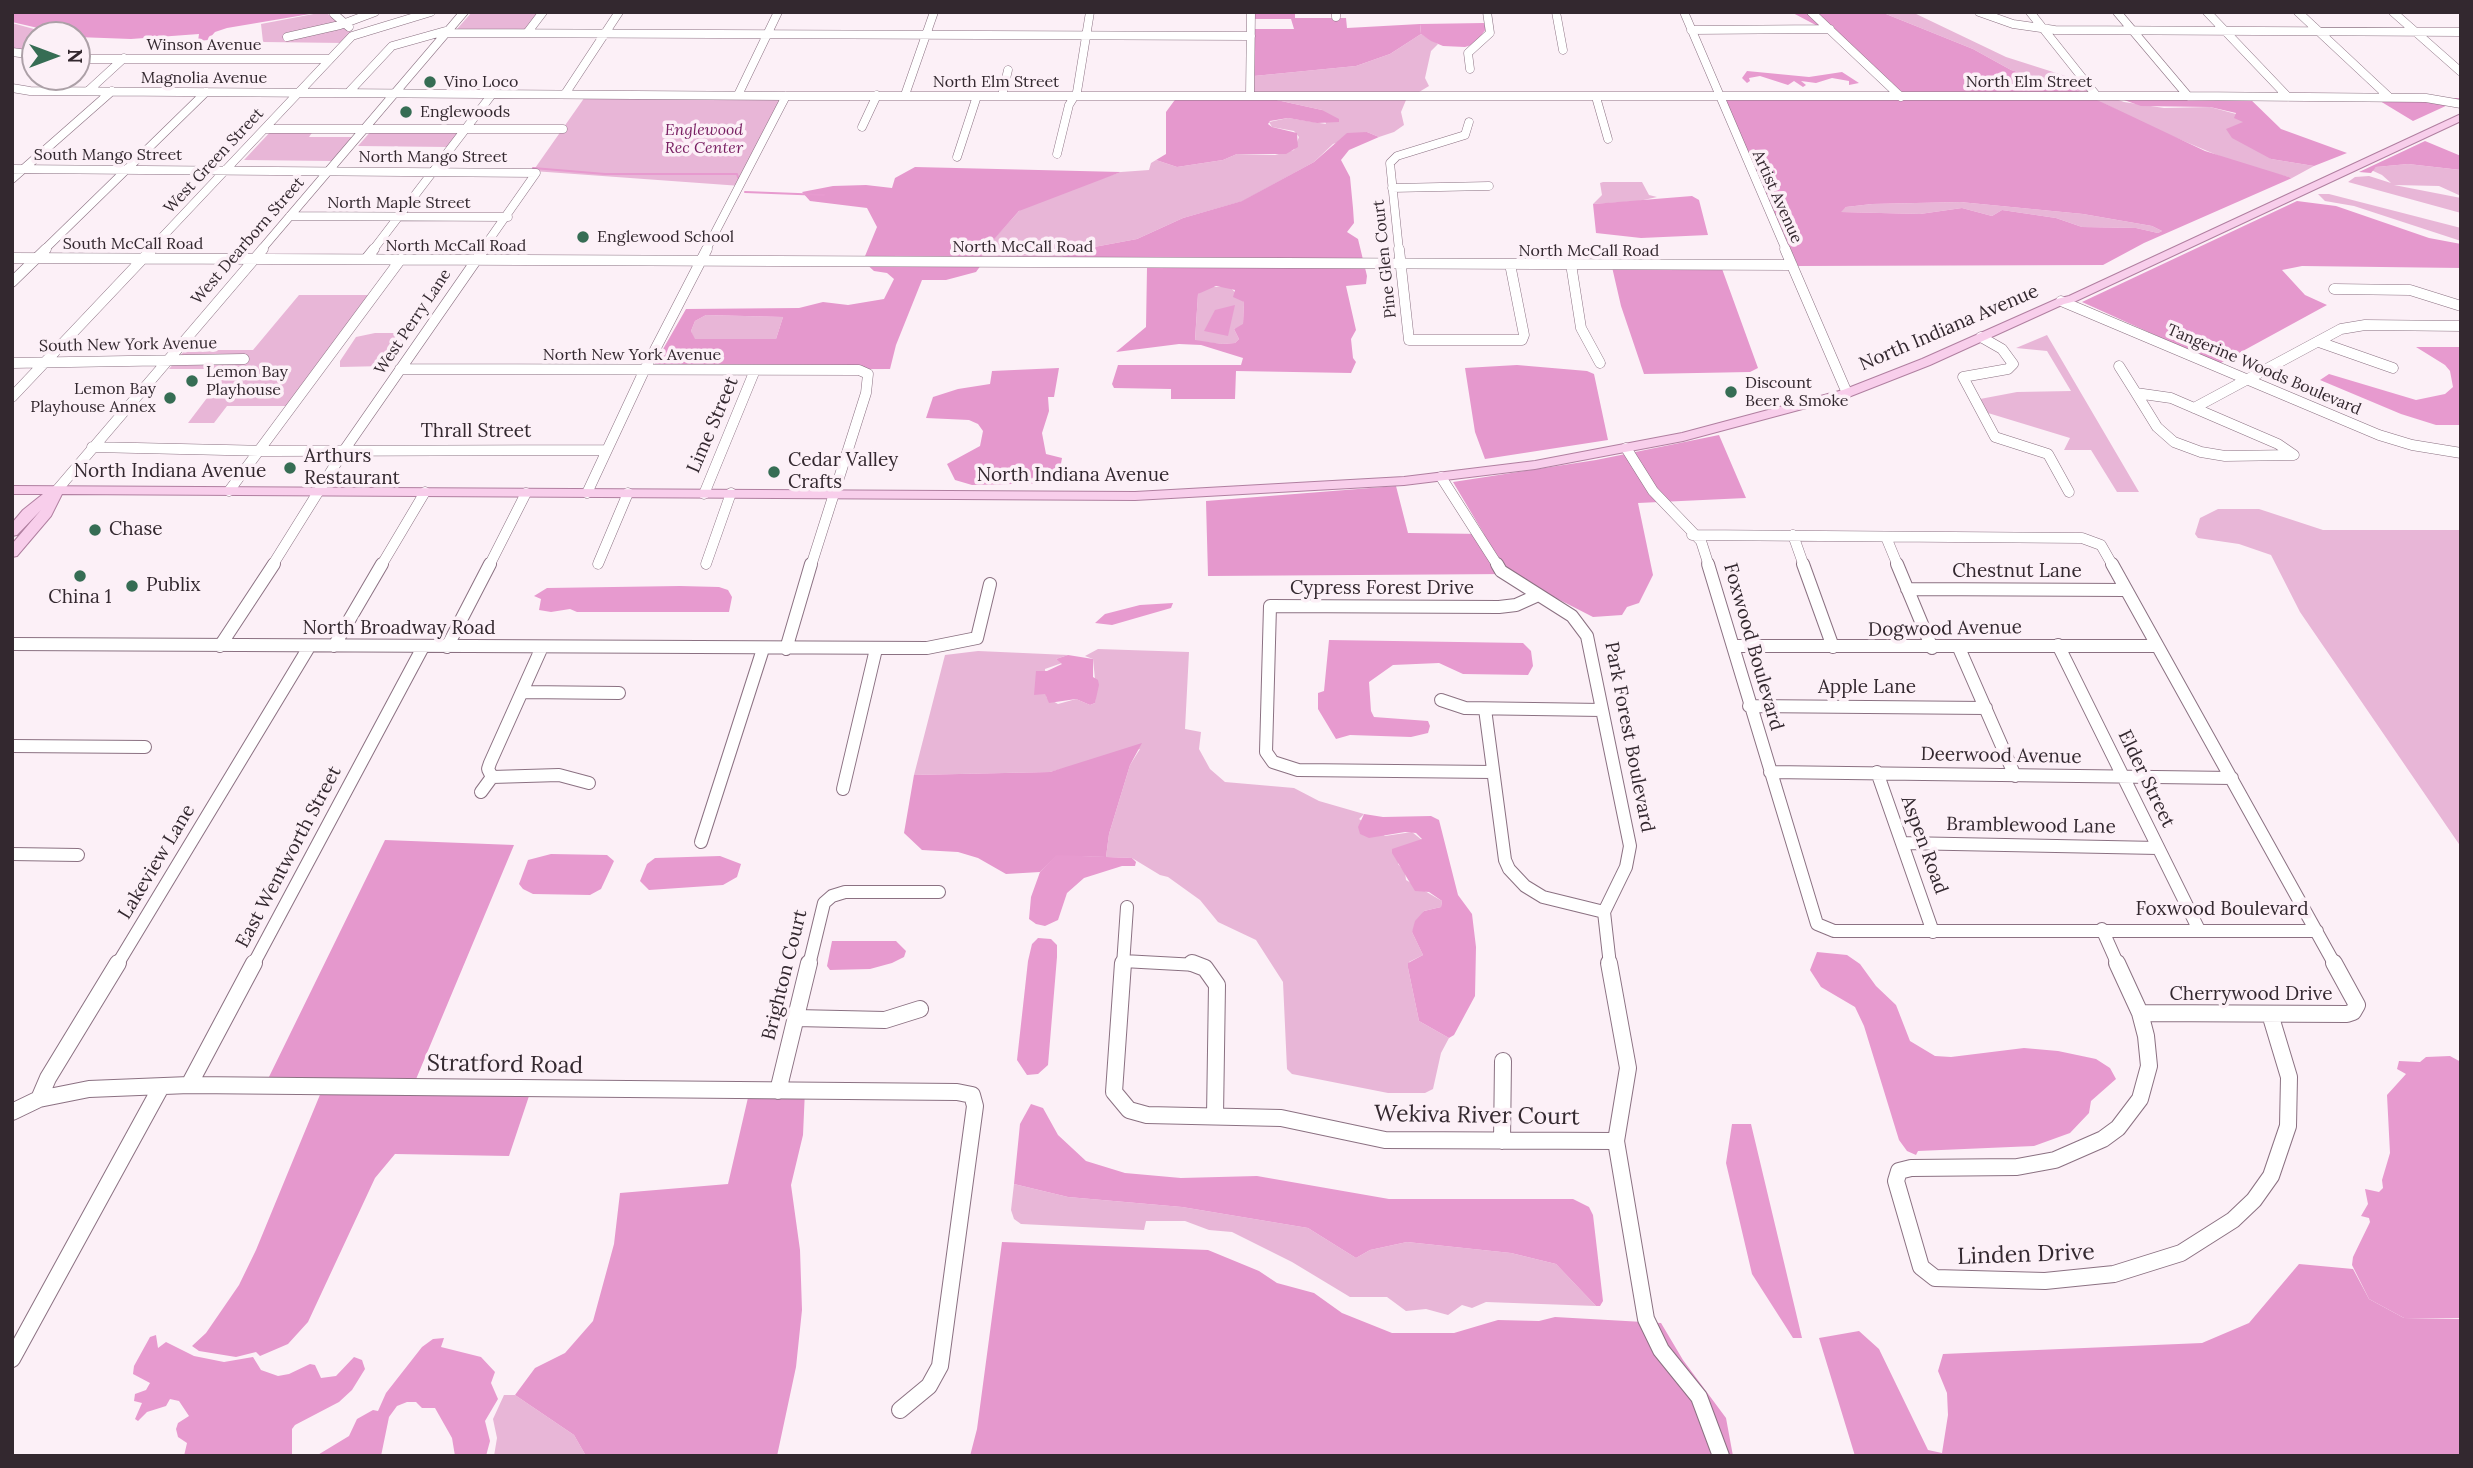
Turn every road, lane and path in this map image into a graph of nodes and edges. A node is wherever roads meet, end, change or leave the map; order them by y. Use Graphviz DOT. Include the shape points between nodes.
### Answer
graph roads {
  1 [pos="375,12"];
  2 [pos="431,12"];
  3 [pos="464,12"];
  4 [pos="543,12"];
  5 [pos="619,12"];
  6 [pos="778,12"];
  7 [pos="934,12"];
  8 [pos="1090,12"];
  9 [pos="1251,12"];
  10 [pos="1487,12"];
  11 [pos="1556,12"];
  12 [pos="1684,12"];
  13 [pos="1811,12"];
  14 [pos="1979,12"];
  15 [pos="2030,12"];
  16 [pos="2117,12"];
  17 [pos="2207,12"];
  18 [pos="2298,12"];
  19 [pos="2393,12"];
  20 [pos="334,14"];
  21 [pos="343,22"];
  22 [pos="1830,29"];
  23 [pos="2043,29"];
  24 [pos="1691,30"];
  25 [pos="2133,30"];
  26 [pos="448,31"];
  27 [pos="2225,31"];
  28 [pos="2318,31"];
  29 [pos="2414,31"];
  30 [pos="2461,32"];
  31 [pos="527,33"];
  32 [pos="358,34"];
  33 [pos="605,34"];
  34 [pos="767,34"];
  35 [pos="926,35"];
  36 [pos="1086,35"];
  37 [pos="1251,36"];
  38 [pos="287,37"];
  39 [pos="1563,50"];
  40 [pos="91,58"];
  41 [pos="124,58"];
  42 [pos="330,59"];
  43 [pos="1470,69"];
  44 [pos="1008,70"];
  45 [pos="2461,72"];
  46 [pos="91,88"];
  47 [pos="88,91"];
  48 [pos="91,91"];
  49 [pos="112,91"];
  50 [pos="15,92"];
  51 [pos="206,92"];
  52 [pos="300,92"];
  53 [pos="349,92"];
  54 [pos="397,92"];
  55 [pos="493,93"];
  56 [pos="565,94"];
  57 [pos="738,95"];
  58 [pos="877,95"];
  59 [pos="905,95"];
  60 [pos="2096,95"];
  61 [pos="786,96"];
  62 [pos="976,96"];
  63 [pos="1002,96"];
  64 [pos="1073,96"];
  65 [pos="1250,96"];
  66 [pos="2188,96"];
  67 [pos="1596,97"];
  68 [pos="1719,97"];
  69 [pos="1901,97"];
  70 [pos="2288,97"];
  71 [pos="2389,97"];
  72 [pos="2461,106"];
  73 [pos="2461,117"];
  74 [pos="1469,122"];
  75 [pos="862,127"];
  76 [pos="365,128"];
  77 [pos="265,129"];
  78 [pos="465,129"];
  79 [pos="563,129"];
  80 [pos="1608,139"];
  81 [pos="1057,154"];
  82 [pos="957,157"];
  83 [pos="12,169"];
  84 [pos="24,169"];
  85 [pos="125,170"];
  86 [pos="228,170"];
  87 [pos="329,171"];
  88 [pos="432,171"];
  89 [pos="536,173"];
  90 [pos="12,180"];
  91 [pos="1489,186"];
  92 [pos="1392,188"];
  93 [pos="290,216"];
  94 [pos="397,217"];
  95 [pos="508,217"];
  96 [pos="12,258"];
  97 [pos="36,258"];
  98 [pos="145,258"];
  99 [pos="253,259"];
  100 [pos="366,259"];
  101 [pos="401,259"];
  102 [pos="477,260"];
  103 [pos="703,260"];
  104 [pos="1399,263"];
  105 [pos="1510,264"];
  106 [pos="1571,264"];
  107 [pos="1792,265"];
  108 [pos="12,282"];
  109 [pos="2334,289"];
  110 [pos="2061,301"];
  111 [pos="2459,303"];
  112 [pos="2461,326"];
  113 [pos="1981,337"];
  114 [pos="2319,342"];
  115 [pos="244,359"];
  116 [pos="165,362"];
  117 [pos="12,363"];
  118 [pos="44,363"];
  119 [pos="1600,363"];
  120 [pos="2119,366"];
  121 [pos="2393,368"];
  122 [pos="400,369"];
  123 [pos="755,370"];
  124 [pos="644,371"];
  125 [pos="2246,380"];
  126 [pos="1847,393"];
  127 [pos="2136,393"];
  128 [pos="12,397"];
  129 [pos="2194,408"];
  130 [pos="92,447"];
  131 [pos="2186,447"];
  132 [pos="1626,448"];
  133 [pos="345,449"];
  134 [pos="261,450"];
  135 [pos="607,450"];
  136 [pos="2461,453"];
  137 [pos="2176,456"];
  138 [pos="1441,477"];
  139 [pos="12,490"];
  140 [pos="57,490"];
  141 [pos="229,491"];
  142 [pos="319,492"];
  143 [pos="425,492"];
  144 [pos="2068,492"];
  145 [pos="526,493"];
  146 [pos="587,493"];
  147 [pos="731,493"];
  148 [pos="628,494"];
  149 [pos="704,494"];
  150 [pos="832,494"];
  151 [pos="12,532"];
  152 [pos="1692,535"];
  153 [pos="1793,535"];
  154 [pos="1886,537"];
  155 [pos="12,553"];
  156 [pos="598,564"];
  157 [pos="706,564"];
  158 [pos="990,584"];
  159 [pos="1908,589"];
  160 [pos="2126,590"];
  161 [pos="1536,596"];
  162 [pos="12,644"];
  163 [pos="2058,645"];
  164 [pos="220,646"];
  165 [pos="334,646"];
  166 [pos="1733,646"];
  167 [pos="2157,646"];
  168 [pos="309,647"];
  169 [pos="423,647"];
  170 [pos="447,647"];
  171 [pos="1833,647"];
  172 [pos="542,648"];
  173 [pos="1933,648"];
  174 [pos="1959,648"];
  175 [pos="763,649"];
  176 [pos="786,649"];
  177 [pos="876,649"];
  178 [pos="523,692"];
  179 [pos="619,693"];
  180 [pos="1441,701"];
  181 [pos="1749,706"];
  182 [pos="1986,708"];
  183 [pos="1485,709"];
  184 [pos="1602,710"];
  185 [pos="12,746"];
  186 [pos="145,747"];
  187 [pos="1493,772"];
  188 [pos="1770,772"];
  189 [pos="1877,772"];
  190 [pos="2015,776"];
  191 [pos="492,777"];
  192 [pos="2124,778"];
  193 [pos="2232,778"];
  194 [pos="589,783"];
  195 [pos="843,789"];
  196 [pos="481,792"];
  197 [pos="701,842"];
  198 [pos="1903,843"];
  199 [pos="2158,848"];
  200 [pos="12,854"];
  201 [pos="78,855"];
  202 [pos="939,892"];
  203 [pos="1127,908"];
  204 [pos="1604,912"];
  205 [pos="2102,929"];
  206 [pos="2199,930"];
  207 [pos="2317,931"];
  208 [pos="1933,932"];
  209 [pos="1123,961"];
  210 [pos="920,1009"];
  211 [pos="2140,1013"];
  212 [pos="2270,1014"];
  213 [pos="796,1018"];
  214 [pos="1503,1061"];
  215 [pos="189,1086"];
  216 [pos="161,1087"];
  217 [pos="778,1091"];
  218 [pos="39,1099"];
  219 [pos="12,1112"];
  220 [pos="1215,1116"];
  221 [pos="973,1123"];
  222 [pos="1502,1141"];
  223 [pos="1615,1141"];
  224 [pos="12,1359"];
  225 [pos="900,1410"];
  226 [pos="1719,1448"];
  1 -- 21 [label="street"];
  2 -- 32 [label="street, West Green Street"];
  3 -- 26 [label="street, West Dearborn Street"];
  4 -- 31 [label="street"];
  5 -- 33 [label="street"];
  6 -- 34 [label="street"];
  7 -- 35 [label="street"];
  8 -- 36 [label="street"];
  9 -- 37 [label="street"];
  10 -- 43 [label="street" via="1490,33 1468,53"];
  11 -- 39 [label="street"];
  12 -- 24 [label="street, Artist Avenue"];
  13 -- 22 [label="street"];
  14 -- 23 [label="street"];
  15 -- 23 [label="street"];
  16 -- 25 [label="street"];
  17 -- 27 [label="street"];
  18 -- 28 [label="street"];
  19 -- 29 [label="street"];
  20 -- 21 [label="street"];
  21 -- 32 [label="street"];
  21 -- 38 [label="street"];
  22 -- 24 [label="street"];
  22 -- 69 [label="street"];
  23 -- 25 [label="street"];
  23 -- 60 [label="street"];
  24 -- 68 [label="street, Artist Avenue"];
  25 -- 27 [label="street"];
  25 -- 66 [label="street"];
  26 -- 31 [label="street"];
  26 -- 53 [label="street" via="392,46"];
  26 -- 54 [label="street, West Dearborn Street"];
  27 -- 28 [label="street"];
  27 -- 70 [label="street"];
  28 -- 29 [label="street"];
  28 -- 71 [label="street"];
  29 -- 30 [label="street"];
  29 -- 45 [label="street"];
  31 -- 33 [label="street"];
  32 -- 42 [label="street, West Green Street"];
  33 -- 34 [label="street"];
  33 -- 56 [label="street"];
  34 -- 35 [label="street"];
  34 -- 57 [label="street"];
  35 -- 36 [label="street"];
  35 -- 59 [label="street"];
  36 -- 37 [label="street"];
  36 -- 64 [label="street"];
  37 -- 65 [label="street"];
  40 -- 41 [label="street, Winson Avenue"];
  41 -- 42 [label="street, Winson Avenue"];
  41 -- 46 [label="street"];
  42 -- 52 [label="street, West Green Street"];
  44 -- 63 [label="street"];
  47 -- 50 [label="street, Magnolia Avenue"];
  48 -- 49 [label="street, Magnolia Avenue"];
  49 -- 51 [label="street, Magnolia Avenue"];
  49 -- 84 [label="street"];
  51 -- 52 [label="street, Magnolia Avenue"];
  51 -- 85 [label="street"];
  52 -- 53 [label="street, Magnolia Avenue"];
  52 -- 77 [label="street, West Green Street"];
  53 -- 54 [label="street, Magnolia Avenue"];
  54 -- 55 [label="street, North Elm Street"];
  54 -- 76 [label="street, West Dearborn Street"];
  55 -- 56 [label="street, North Elm Street"];
  55 -- 78 [label="street"];
  56 -- 57 [label="street, North Elm Street"];
  57 -- 61 [label="street, North Elm Street"];
  58 -- 59 [label="street, North Elm Street"];
  58 -- 61 [label="street, North Elm Street"];
  58 -- 75 [label="street"];
  59 -- 62 [label="street, North Elm Street"];
  60 -- 66 [label="street, North Elm Street"];
  60 -- 69 [label="street, North Elm Street"];
  61 -- 103 [label="street"];
  62 -- 63 [label="street, North Elm Street"];
  62 -- 82 [label="street"];
  63 -- 64 [label="street, North Elm Street"];
  64 -- 65 [label="street, North Elm Street"];
  64 -- 81 [label="street"];
  65 -- 67 [label="street, North Elm Street"];
  66 -- 70 [label="street, North Elm Street"];
  67 -- 68 [label="street, North Elm Street"];
  67 -- 80 [label="street"];
  68 -- 69 [label="street, North Elm Street"];
  68 -- 107 [label="street, Artist Avenue"];
  70 -- 71 [label="street, North Elm Street"];
  71 -- 72 [label="street, North Elm Street" via="2440,99"];
  72 -- 110 [label="main road, North Indiana Avenue" via="2082,284"];
  73 -- 110 [label="main road, North Indiana Avenue"];
  74 -- 92 [label="street, Pine Glen Court" via="1465,135 1392,159"];
  76 -- 77 [label="street"];
  76 -- 78 [label="street"];
  76 -- 87 [label="street, West Dearborn Street"];
  77 -- 86 [label="street, West Green Street"];
  78 -- 79 [label="street"];
  78 -- 88 [label="street"];
  83 -- 84 [label="street, South Mango Street"];
  84 -- 85 [label="street, South Mango Street"];
  84 -- 90 [label="street"];
  85 -- 86 [label="street, South Mango Street"];
  85 -- 97 [label="street"];
  86 -- 87 [label="street, South Mango Street"];
  86 -- 98 [label="street, West Green Street"];
  87 -- 88 [label="street, North Mango Street"];
  87 -- 93 [label="street, West Dearborn Street"];
  88 -- 89 [label="street, North Mango Street"];
  88 -- 94 [label="street"];
  89 -- 95 [label="street, West Perry Lane"];
  91 -- 92 [label="street"];
  92 -- 104 [label="street, Pine Glen Court"];
  93 -- 94 [label="street, North Maple Street"];
  93 -- 99 [label="street, West Dearborn Street"];
  94 -- 95 [label="street, North Maple Street"];
  94 -- 100 [label="street"];
  95 -- 102 [label="street, West Perry Lane"];
  96 -- 97 [label="street, South McCall Road"];
  97 -- 98 [label="street, South McCall Road"];
  97 -- 108 [label="street"];
  98 -- 99 [label="street, South McCall Road"];
  98 -- 118 [label="street, West Green Street"];
  99 -- 100 [label="street, North McCall Road"];
  99 -- 116 [label="street, West Dearborn Street"];
  100 -- 101 [label="street, North McCall Road"];
  101 -- 102 [label="street, North McCall Road"];
  101 -- 134 [label="street"];
  102 -- 103 [label="street, North McCall Road"];
  102 -- 122 [label="street, West Perry Lane"];
  103 -- 104 [label="street, North McCall Road"];
  103 -- 124 [label="street"];
  104 -- 105 [label="street, North McCall Road"];
  104 -- 105 [label="street, Pine Glen Court" via="1409,340 1433,341 1522,340"];
  105 -- 106 [label="street, North McCall Road"];
  106 -- 107 [label="street, North McCall Road"];
  106 -- 119 [label="street" via="1581,328"];
  107 -- 126 [label="street, Artist Avenue"];
  109 -- 111 [label="street" via="2410,290"];
  110 -- 113 [label="main road, North Indiana Avenue"];
  110 -- 125 [label="street, Tangerine Woods Boulevard"];
  112 -- 114 [label="street" via="2354,326"];
  113 -- 126 [label="main road, North Indiana Avenue"];
  113 -- 144 [label="street" via="2003,349 2012,364 2008,369 1963,377 1995,438 2048,454"];
  114 -- 121 [label="street"];
  114 -- 125 [label="street"];
  115 -- 116 [label="street, South New York Avenue"];
  116 -- 118 [label="street, South New York Avenue"];
  116 -- 130 [label="street, West Dearborn Street"];
  117 -- 118 [label="street, South New York Avenue"];
  118 -- 128 [label="street, West Green Street"];
  120 -- 127 [label="street"];
  122 -- 124 [label="street, North New York Avenue"];
  122 -- 133 [label="street, West Perry Lane"];
  123 -- 124 [label="street, North New York Avenue"];
  123 -- 149 [label="street, Lime Street"];
  123 -- 150 [label="street, North New York Avenue" via="864,372 869,376"];
  124 -- 135 [label="street"];
  125 -- 129 [label="street"];
  125 -- 136 [label="street, Tangerine Woods Boulevard" via="2387,438"];
  126 -- 132 [label="main road, North Indiana Avenue"];
  127 -- 129 [label="street" via="2165,396"];
  127 -- 131 [label="street" via="2162,432"];
  129 -- 131 [label="street" via="2294,455 2225,456"];
  130 -- 134 [label="street, Thrall Street"];
  130 -- 140 [label="street, West Dearborn Street"];
  131 -- 137 [label="street"];
  132 -- 138 [label="main road, North Indiana Avenue"];
  132 -- 152 [label="street, Foxwood Boulevard" via="1653,491"];
  133 -- 134 [label="street, Thrall Street"];
  133 -- 135 [label="street, Thrall Street"];
  133 -- 142 [label="street, West Perry Lane"];
  134 -- 141 [label="street"];
  135 -- 146 [label="street"];
  138 -- 150 [label="main road, North Indiana Avenue" via="1182,495"];
  138 -- 161 [label="street, Park Forest Boulevard" via="1501,571"];
  139 -- 140 [label="main road, North Indiana Avenue"];
  140 -- 141 [label="main road, North Indiana Avenue"];
  140 -- 151 [label="main road"];
  140 -- 155 [label="main road" via="46,513"];
  141 -- 142 [label="main road, North Indiana Avenue"];
  142 -- 143 [label="main road, North Indiana Avenue"];
  142 -- 164 [label="street"];
  143 -- 145 [label="main road, North Indiana Avenue"];
  143 -- 165 [label="street"];
  145 -- 146 [label="main road, North Indiana Avenue"];
  145 -- 170 [label="street"];
  146 -- 148 [label="main road, North Indiana Avenue"];
  147 -- 149 [label="main road, North Indiana Avenue"];
  147 -- 150 [label="main road, North Indiana Avenue"];
  147 -- 157 [label="street"];
  148 -- 149 [label="main road, North Indiana Avenue"];
  148 -- 156 [label="street"];
  150 -- 176 [label="street"];
  152 -- 153 [label="street, Foxwood Boulevard"];
  152 -- 166 [label="street, Foxwood Boulevard" via="1706,553"];
  153 -- 154 [label="street, Foxwood Boulevard"];
  153 -- 171 [label="street"];
  154 -- 159 [label="street"];
  154 -- 160 [label="street, Foxwood Boulevard" via="2089,539 2101,545"];
  158 -- 177 [label="street" via="977,638 927,648"];
  159 -- 160 [label="street, Chestnut Lane"];
  159 -- 173 [label="street"];
  160 -- 167 [label="street, Foxwood Boulevard"];
  161 -- 184 [label="street, Park Forest Boulevard" via="1566,611 1584,629"];
  161 -- 187 [label="street, Cypress Forest Drive" via="1499,607 1270,606 1266,752 1273,762 1298,770"];
  162 -- 164 [label="street, North Broadway Road"];
  163 -- 167 [label="street, Dogwood Avenue"];
  163 -- 174 [label="street, Dogwood Avenue"];
  163 -- 192 [label="street, Elder Street"];
  164 -- 168 [label="street, North Broadway Road"];
  165 -- 168 [label="street, North Broadway Road"];
  165 -- 169 [label="street, North Broadway Road"];
  166 -- 171 [label="street, Dogwood Avenue"];
  166 -- 181 [label="street, Foxwood Boulevard"];
  167 -- 193 [label="street, Foxwood Boulevard"];
  168 -- 218 [label="street, Lakeview Lane"];
  169 -- 170 [label="street, North Broadway Road"];
  169 -- 215 [label="street, East Wentworth Street"];
  170 -- 172 [label="street, North Broadway Road"];
  171 -- 173 [label="street, Dogwood Avenue"];
  172 -- 175 [label="street, North Broadway Road"];
  172 -- 178 [label="street"];
  173 -- 174 [label="street, Dogwood Avenue"];
  174 -- 182 [label="street"];
  175 -- 176 [label="street, North Broadway Road"];
  175 -- 197 [label="street"];
  176 -- 177 [label="street, North Broadway Road"];
  177 -- 195 [label="street"];
  178 -- 179 [label="street"];
  178 -- 191 [label="street" via="490,763"];
  180 -- 183 [label="street"];
  181 -- 182 [label="street, Apple Lane"];
  181 -- 188 [label="street, Foxwood Boulevard"];
  182 -- 190 [label="street"];
  183 -- 184 [label="street"];
  183 -- 187 [label="street"];
  184 -- 204 [label="street, Park Forest Boulevard" via="1630,846 1626,867"];
  185 -- 186 [label="street"];
  187 -- 204 [label="street" via="1512,873 1525,887 1552,901"];
  188 -- 189 [label="street, Deerwood Avenue"];
  188 -- 208 [label="street, Foxwood Boulevard" via="1816,924 1835,931"];
  189 -- 190 [label="street, Deerwood Avenue"];
  189 -- 198 [label="street, Aspen Road"];
  190 -- 192 [label="street, Deerwood Avenue"];
  191 -- 194 [label="street" via="559,775"];
  191 -- 196 [label="street"];
  192 -- 193 [label="street, Deerwood Avenue"];
  192 -- 199 [label="street, Elder Street"];
  193 -- 207 [label="street, Foxwood Boulevard"];
  198 -- 199 [label="street, Bramblewood Lane"];
  198 -- 208 [label="street, Aspen Road"];
  199 -- 206 [label="street, Elder Street"];
  200 -- 201 [label="street"];
  202 -- 213 [label="street, Brighton Court" via="845,892 828,898"];
  203 -- 209 [label="street, Wekiva River Court"];
  204 -- 223 [label="street" via="1628,1069"];
  205 -- 206 [label="street, Foxwood Boulevard"];
  205 -- 208 [label="street, Foxwood Boulevard"];
  205 -- 211 [label="street, Linden Drive"];
  206 -- 207 [label="street, Foxwood Boulevard"];
  207 -- 212 [label="street, Cherrywood Drive" via="2357,1002 2356,1010 2347,1014"];
  209 -- 220 [label="street" via="1190,962 1214,977"];
  209 -- 220 [label="street, Wekiva River Court" via="1115,1096 1129,1110 1147,1115"];
  210 -- 213 [label="street" via="885,1020"];
  211 -- 212 [label="street, Cherrywood Drive"];
  211 -- 212 [label="street, Linden Drive" via="2148,1048 2146,1082 2131,1113 2103,1139 2074,1154 2035,1165 1899,1171 1896,1181 1927,1273 1944,1281 2045,1281 2114,1274 2181,1253 2233,1220 2270,1176 2288,1126 2289,1077"];
  213 -- 217 [label="street, Brighton Court"];
  214 -- 222 [label="street"];
  215 -- 216 [label="street, Stratford Road"];
  215 -- 217 [label="street, Stratford Road"];
  216 -- 218 [label="street, Stratford Road" via="106,1087"];
  216 -- 224 [label="street"];
  217 -- 221 [label="street, Stratford Road" via="964,1092 975,1099"];
  218 -- 219 [label="street, Stratford Road"];
  220 -- 222 [label="street, Wekiva River Court" via="1281,1118 1385,1140"];
  221 -- 225 [label="street" via="940,1366 929,1386"];
  222 -- 223 [label="street, Wekiva River Court"];
  223 -- 226 [label="street" via="1646,1319 1661,1350 1699,1397"];
}
